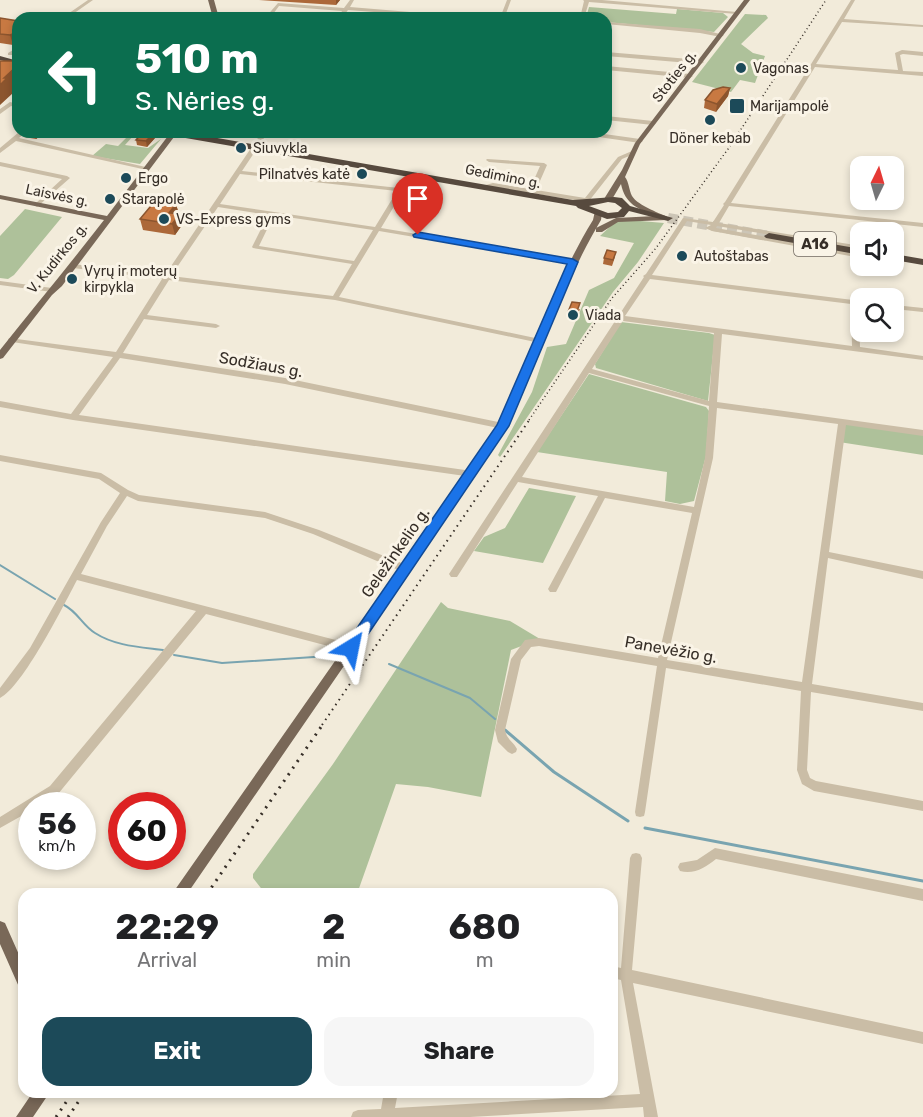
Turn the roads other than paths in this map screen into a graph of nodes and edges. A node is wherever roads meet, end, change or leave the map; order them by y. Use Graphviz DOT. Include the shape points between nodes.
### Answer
graph roads {
  1 [pos="91,0"];
  2 [pos="352,0"];
  3 [pos="586,0"];
  4 [pos="747,0"];
  5 [pos="853,0"];
  6 [pos="346,9"];
  7 [pos="73,12"];
  8 [pos="272,12"];
  9 [pos="344,12"];
  10 [pos="387,12"];
  11 [pos="737,13"];
  12 [pos="841,20"];
  13 [pos="612,24"];
  14 [pos="923,26"];
  15 [pos="721,35"];
  16 [pos="923,54"];
  17 [pos="612,55"];
  18 [pos="700,62"];
  19 [pos="812,65"];
  20 [pos="612,69"];
  21 [pos="901,73"];
  22 [pos="923,75"];
  23 [pos="690,76"];
  24 [pos="612,119"];
  25 [pos="653,123"];
  26 [pos="612,137"];
  27 [pos="16,138"];
  28 [pos="173,138"];
  29 [pos="207,138"];
  30 [pos="261,138"];
  31 [pos="14,140"];
  32 [pos="640,141"];
  33 [pos="255,146"];
  34 [pos="0,151"];
  35 [pos="632,153"];
  36 [pos="489,160"];
  37 [pos="0,164"];
  38 [pos="147,168"];
  39 [pos="626,170"];
  40 [pos="238,172"];
  41 [pos="411,173"];
  42 [pos="624,179"];
  43 [pos="485,186"];
  44 [pos="401,190"];
  45 [pos="532,191"];
  46 [pos="0,197"];
  47 [pos="608,199"];
  48 [pos="726,204"];
  49 [pos="37,205"];
  50 [pos="217,205"];
  51 [pos="623,207"];
  52 [pos="597,209"];
  53 [pos="272,213"];
  54 [pos="612,217"];
  55 [pos="664,217"];
  56 [pos="106,222"];
  57 [pos="923,225"];
  58 [pos="713,226"];
  59 [pos="378,229"];
  60 [pos="599,230"];
  61 [pos="769,236"];
  62 [pos="585,241"];
  63 [pos="850,250"];
  64 [pos="850,250"];
  65 [pos="904,259"];
  66 [pos="573,262"];
  67 [pos="923,262"];
  68 [pos="357,263"];
  69 [pos="73,266"];
  70 [pos="646,276"];
  71 [pos="166,277"];
  72 [pos="0,283"];
  73 [pos="52,290"];
  74 [pos="335,298"];
  75 [pos="850,301"];
  76 [pos="904,308"];
  77 [pos="923,310"];
  78 [pos="143,317"];
  79 [pos="621,318"];
  80 [pos="216,326"];
  81 [pos="718,332"];
  82 [pos="12,340"];
  83 [pos="540,341"];
  84 [pos="856,342"];
  85 [pos="856,350"];
  86 [pos="117,355"];
  87 [pos="0,356"];
  88 [pos="923,358"];
  89 [pos="588,370"];
  90 [pos="0,404"];
  91 [pos="713,405"];
  92 [pos="73,417"];
  93 [pos="842,422"];
  94 [pos="503,426"];
  95 [pos="923,434"];
  96 [pos="0,459"];
  97 [pos="472,474"];
  98 [pos="516,479"];
  99 [pos="125,492"];
  100 [pos="603,494"];
  101 [pos="695,510"];
  102 [pos="824,554"];
  103 [pos="406,569"];
  104 [pos="454,574"];
  105 [pos="923,575"];
  106 [pos="76,576"];
  107 [pos="553,589"];
  108 [pos="204,609"];
  109 [pos="351,648"];
  110 [pos="662,662"];
  111 [pos="806,688"];
  112 [pos="0,694"];
  113 [pos="923,707"];
  114 [pos="512,749"];
  115 [pos="923,806"];
  116 [pos="640,812"];
  117 [pos="0,823"];
  118 [pos="636,858"];
  119 [pos="684,867"];
  120 [pos="183,888"];
  121 [pos="923,895"];
  122 [pos="0,928"];
  123 [pos="18,968"];
  124 [pos="618,973"];
  125 [pos="626,975"];
  126 [pos="923,1038"];
  127 [pos="38,1098"];
  128 [pos="390,1098"];
  129 [pos="648,1100"];
  130 [pos="387,1114"];
  131 [pos="24,1117"];
  132 [pos="358,1117"];
  133 [pos="651,1117"];
  1 -- 7 [label="street"];
  2 -- 6 [label="street"];
  3 -- 11 [label="street"];
  4 -- 11 [label="main road, Stoties g."];
  5 -- 12 [label="street"];
  6 -- 8 [label="street" via="278,4"];
  6 -- 9 [label="street"];
  6 -- 10 [label="street"];
  11 -- 15 [label="main road, Stoties g."];
  12 -- 14 [label="street"];
  12 -- 19 [label="street"];
  13 -- 15 [label="street"];
  15 -- 18 [label="main road, Stoties g."];
  16 -- 21 [label="street" via="897,54"];
  17 -- 18 [label="street"];
  18 -- 23 [label="main road, Stoties g."];
  19 -- 21 [label="street"];
  19 -- 48 [label="street"];
  20 -- 23 [label="street"];
  21 -- 22 [label="street"];
  23 -- 25 [label="main road, Stoties g."];
  24 -- 25 [label="street"];
  25 -- 32 [label="main road, Stoties g."];
  26 -- 32 [label="street"];
  27 -- 31 [label="street"];
  28 -- 38 [label="main road, V. Kudirkos g."];
  29 -- 33 [label="highway, Gedimino g."];
  30 -- 33 [label="street"];
  31 -- 34 [label="street"];
  31 -- 38 [label="street"];
  32 -- 35 [label="main road, Stoties g."];
  33 -- 40 [label="street"];
  33 -- 41 [label="highway, Gedimino g."];
  35 -- 39 [label="main road, Stoties g."];
  35 -- 45 [label="street" via="620,158 587,200"];
  36 -- 45 [label="street" via="544,165"];
  37 -- 49 [label="street" via="67,178"];
  38 -- 56 [label="main road, V. Kudirkos g."];
  39 -- 42 [label="main road, Stoties g."];
  39 -- 47 [label="main road, Stoties g."];
  40 -- 44 [label="street"];
  40 -- 50 [label="street"];
  41 -- 43 [label="highway, Gedimino g."];
  41 -- 44 [label="street"];
  42 -- 51 [label="main road, Stoties g."];
  42 -- 55 [label="main road" via="630,201"];
  43 -- 45 [label="street"];
  43 -- 52 [label="highway, Gedimino g."];
  44 -- 59 [label="street"];
  46 -- 49 [label="main road, Laisvės g."];
  47 -- 51 [label="highway"];
  47 -- 52 [label="highway"];
  48 -- 57 [label="street"];
  48 -- 58 [label="street"];
  49 -- 56 [label="main road, Laisvės g."];
  50 -- 53 [label="street"];
  50 -- 71 [label="street"];
  51 -- 54 [label="highway"];
  51 -- 55 [label="highway"];
  52 -- 54 [label="highway, Gedimino g."];
  52 -- 62 [label="main road, Geležinkelio g." via="597,220"];
  53 -- 59 [label="street"];
  53 -- 68 [label="street" via="255,247"];
  54 -- 60 [label="main road, Geležinkelio g."];
  55 -- 60 [label="main road" via="616,220"];
  56 -- 69 [label="main road, V. Kudirkos g."];
  58 -- 63 [label="street"];
  58 -- 70 [label="street" via="684,221"];
  59 -- 66 [label="street"];
  59 -- 68 [label="street"];
  60 -- 62 [label="main road, Geležinkelio g."];
  61 -- 64 [label="highway, A16"];
  62 -- 66 [label="main road, Geležinkelio g."];
  65 -- 67 [label="highway"];
  66 -- 83 [label="main road, Geležinkelio g."];
  68 -- 74 [label="street"];
  69 -- 71 [label="street"];
  69 -- 73 [label="main road, V. Kudirkos g."];
  70 -- 75 [label="street"];
  70 -- 79 [label="street"];
  71 -- 74 [label="street"];
  71 -- 78 [label="street"];
  72 -- 73 [label="street"];
  73 -- 82 [label="main road, V. Kudirkos g."];
  74 -- 83 [label="street"];
  76 -- 77 [label="street"];
  78 -- 80 [label="street"];
  78 -- 86 [label="street"];
  79 -- 81 [label="street"];
  79 -- 89 [label="street"];
  81 -- 85 [label="street"];
  81 -- 91 [label="street"];
  82 -- 86 [label="street, Sodžiaus g."];
  82 -- 87 [label="main road, V. Kudirkos g."];
  83 -- 94 [label="main road, Geležinkelio g."];
  84 -- 85 [label="street"];
  85 -- 88 [label="street"];
  86 -- 92 [label="street"];
  86 -- 94 [label="street, Sodžiaus g." via="285,381"];
  89 -- 91 [label="street"];
  89 -- 98 [label="street"];
  90 -- 92 [label="street"];
  91 -- 93 [label="street"];
  91 -- 101 [label="street" via="709,458"];
  92 -- 97 [label="street"];
  93 -- 95 [label="street"];
  93 -- 102 [label="street"];
  94 -- 97 [label="main road, Geležinkelio g."];
  96 -- 99 [label="street" via="101,476"];
  97 -- 103 [label="main road, Geležinkelio g."];
  98 -- 100 [label="street"];
  98 -- 104 [label="street"];
  99 -- 103 [label="street" via="138,498 265,515"];
  99 -- 106 [label="street"];
  100 -- 101 [label="street"];
  100 -- 107 [label="street"];
  101 -- 110 [label="street"];
  102 -- 105 [label="street"];
  102 -- 111 [label="street"];
  103 -- 109 [label="main road, Geležinkelio g."];
  106 -- 108 [label="street"];
  106 -- 112 [label="street" via="33,651"];
  108 -- 109 [label="street"];
  108 -- 117 [label="street" via="54,790"];
  109 -- 120 [label="main road, Geležinkelio g."];
  110 -- 111 [label="street, Panevėžio g."];
  110 -- 114 [label="street, Panevėžio g." via="528,643 516,659 500,730 502,740"];
  110 -- 116 [label="street"];
  111 -- 113 [label="street, Panevėžio g."];
  111 -- 115 [label="street" via="802,770 806,781 814,786"];
  118 -- 125 [label="street"];
  119 -- 121 [label="street" via="699,865 715,853"];
  122 -- 123 [label="main road"];
  124 -- 125 [label="street"];
  125 -- 126 [label="street"];
  125 -- 129 [label="street"];
  127 -- 131 [label="main road"];
  128 -- 130 [label="street"];
  129 -- 130 [label="street"];
  129 -- 133 [label="street"];
  130 -- 132 [label="street"];
}
